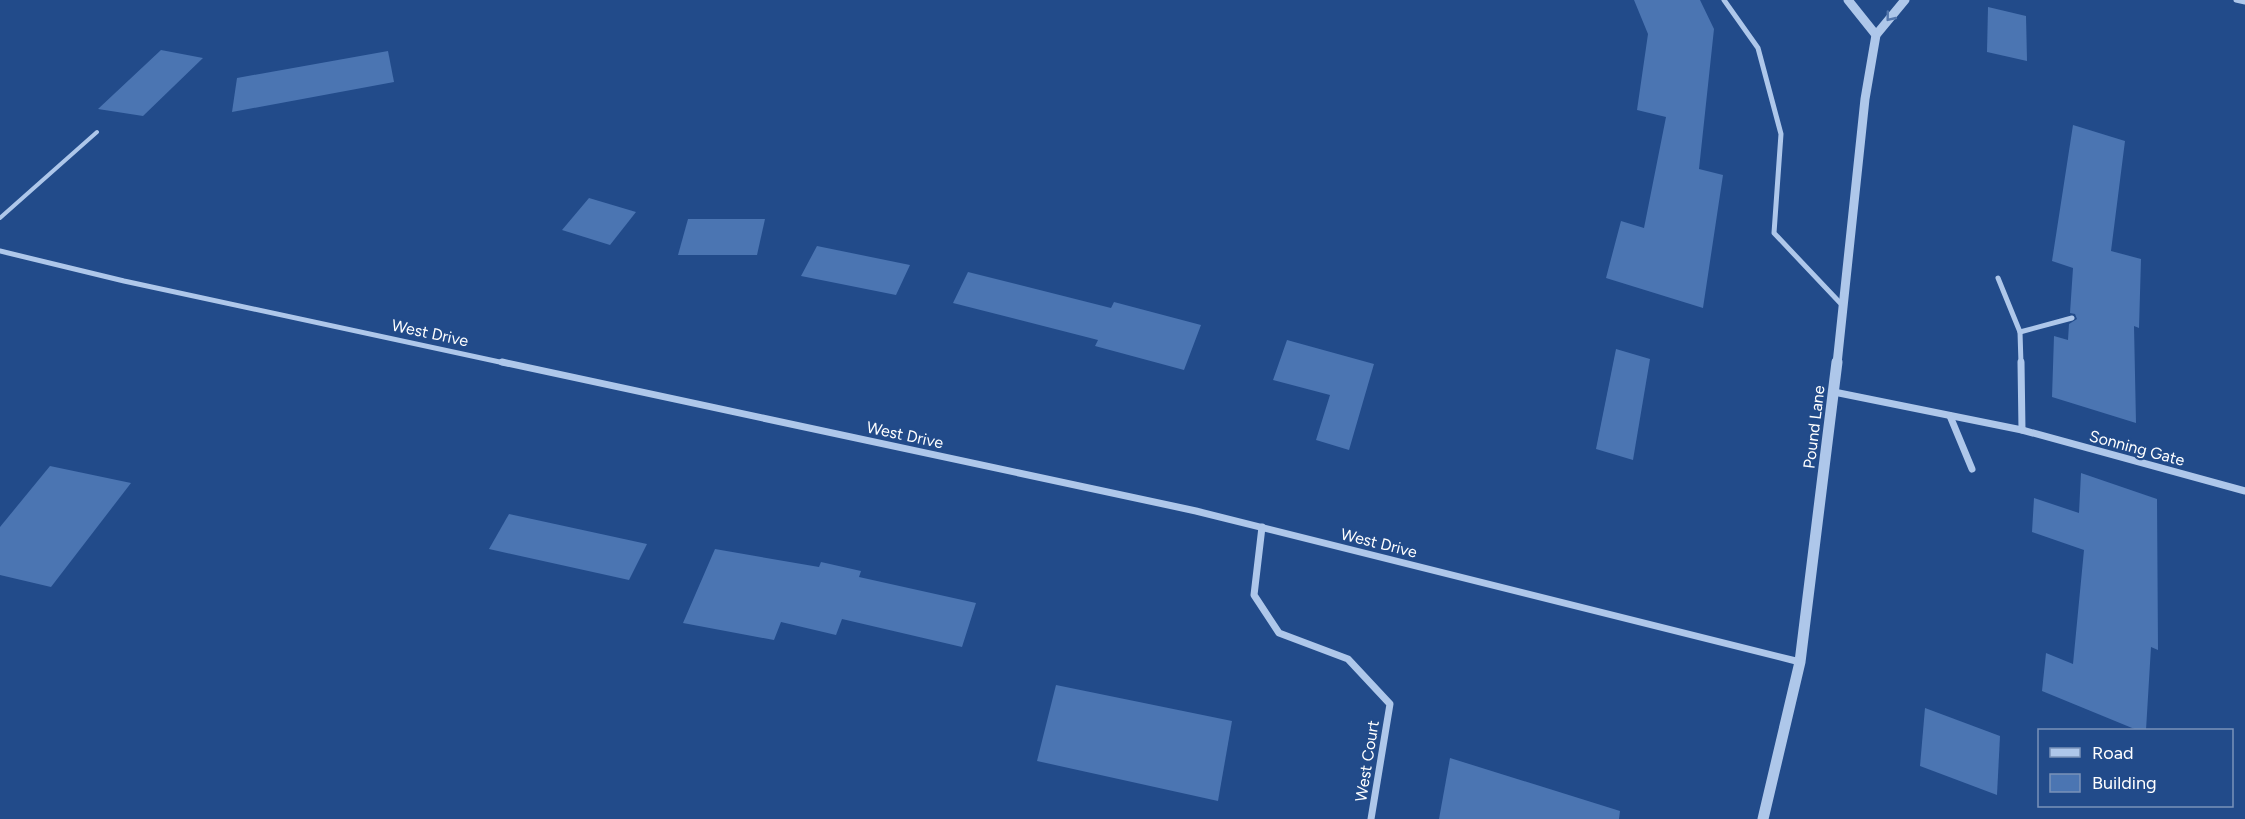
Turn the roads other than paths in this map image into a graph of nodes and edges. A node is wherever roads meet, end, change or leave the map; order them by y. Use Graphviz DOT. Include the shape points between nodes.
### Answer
graph roads {
  1 [pos="1724,0"];
  2 [pos="1848,0"];
  3 [pos="1905,0"];
  4 [pos="2236,0"];
  5 [pos="2245,2"];
  6 [pos="1876,35"];
  7 [pos="97,132"];
  8 [pos="0,218"];
  9 [pos="0,251"];
  10 [pos="1998,278"];
  11 [pos="1844,307"];
  12 [pos="2072,318"];
  13 [pos="2020,332"];
  14 [pos="1834,392"];
  15 [pos="1950,416"];
  16 [pos="2022,430"];
  17 [pos="1972,469"];
  18 [pos="2245,491"];
  19 [pos="1262,528"];
  20 [pos="1800,662"];
  21 [pos="1371,819"];
  22 [pos="1763,819"];
  1 -- 11 [label="street" via="1758,48 1781,134 1774,233"];
  2 -- 6 [label="street"];
  3 -- 6 [label="street, Pound Lane, one-way"];
  4 -- 5 [label="street"];
  6 -- 11 [label="street, Pound Lane" via="1865,99"];
  7 -- 8 [label="lane"];
  9 -- 19 [label="street, West Drive" via="124,281 1185,508"];
  10 -- 13 [label="street"];
  11 -- 14 [label="street, Pound Lane"];
  12 -- 13 [label="street"];
  13 -- 16 [label="street"];
  14 -- 15 [label="street, Sonning Gate"];
  14 -- 20 [label="street, Pound Lane"];
  15 -- 16 [label="street, Sonning Gate"];
  15 -- 17 [label="street"];
  16 -- 18 [label="street, Sonning Gate"];
  19 -- 20 [label="street, West Drive"];
  19 -- 21 [label="street, West Court" via="1254,595 1279,633 1348,659 1390,704"];
  20 -- 22 [label="street, Pound Lane"];
}
